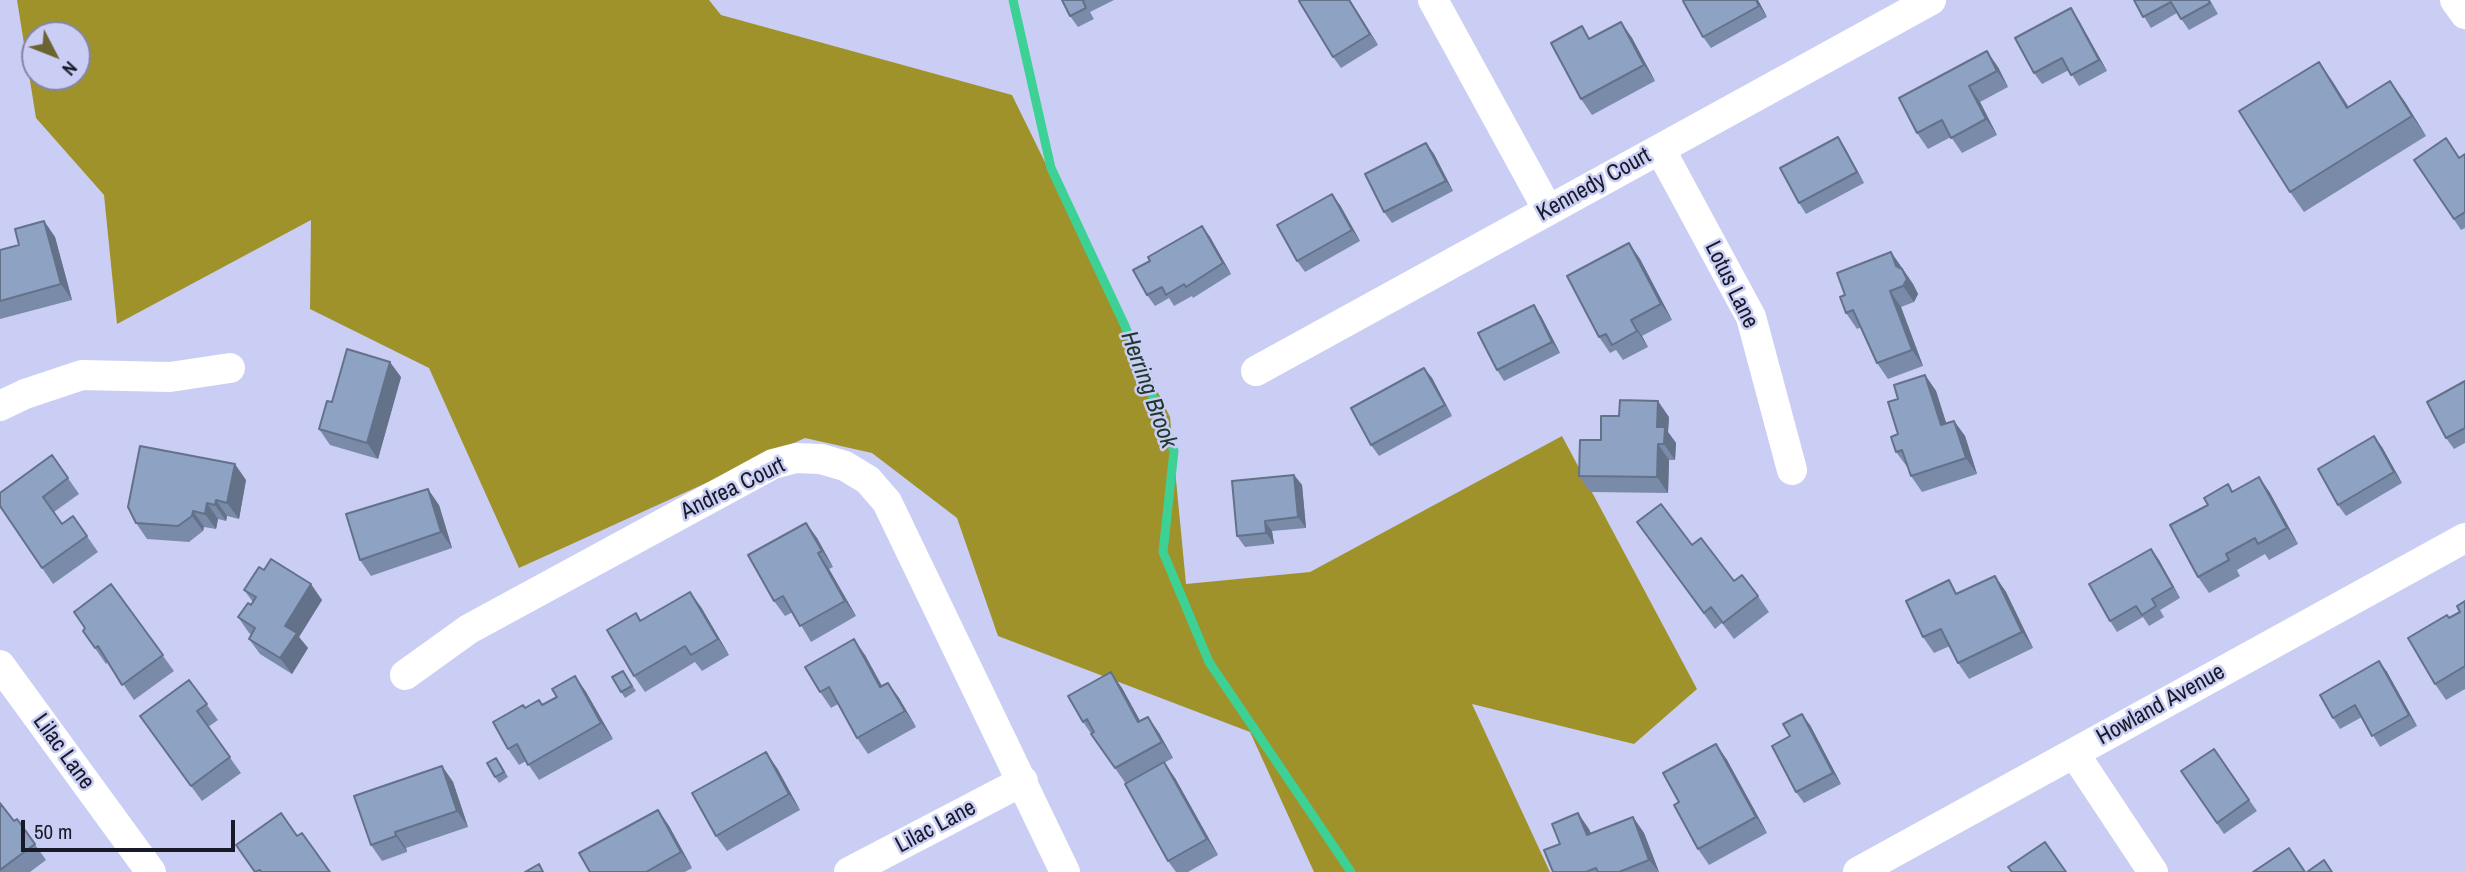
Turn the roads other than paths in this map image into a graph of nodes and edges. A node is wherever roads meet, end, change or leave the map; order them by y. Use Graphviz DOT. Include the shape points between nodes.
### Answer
graph roads {
  1 [pos="1433,0"];
  2 [pos="1931,0"];
  3 [pos="1660,149"];
  4 [pos="1548,210"];
  5 [pos="230,368"];
  6 [pos="1256,371"];
  7 [pos="0,406"];
  8 [pos="1792,470"];
  9 [pos="2465,538"];
  10 [pos="0,665"];
  11 [pos="405,675"];
  12 [pos="2074,754"];
  13 [pos="1023,781"];
  14 [pos="151,872"];
  15 [pos="849,872"];
  16 [pos="1065,872"];
  17 [pos="1858,872"];
  18 [pos="2153,872"];
  1 -- 4 [label="street"];
  2 -- 3 [label="street, Kennedy Court"];
  3 -- 4 [label="street, Kennedy Court"];
  3 -- 8 [label="street, Lotus Lane" via="1751,317"];
  4 -- 6 [label="street, Kennedy Court"];
  5 -- 7 [label="street" via="170,377 82,375"];
  9 -- 12 [label="street, Howland Avenue"];
  10 -- 14 [label="street, Lilac Lane"];
  11 -- 13 [label="street, Andrea Court" via="469,629 773,464 796,458 821,459 845,466 868,481 887,502"];
  12 -- 17 [label="street, Howland Avenue"];
  12 -- 18 [label="street"];
  13 -- 15 [label="street, Lilac Lane"];
  13 -- 16 [label="street, Andrea Court"];
}
